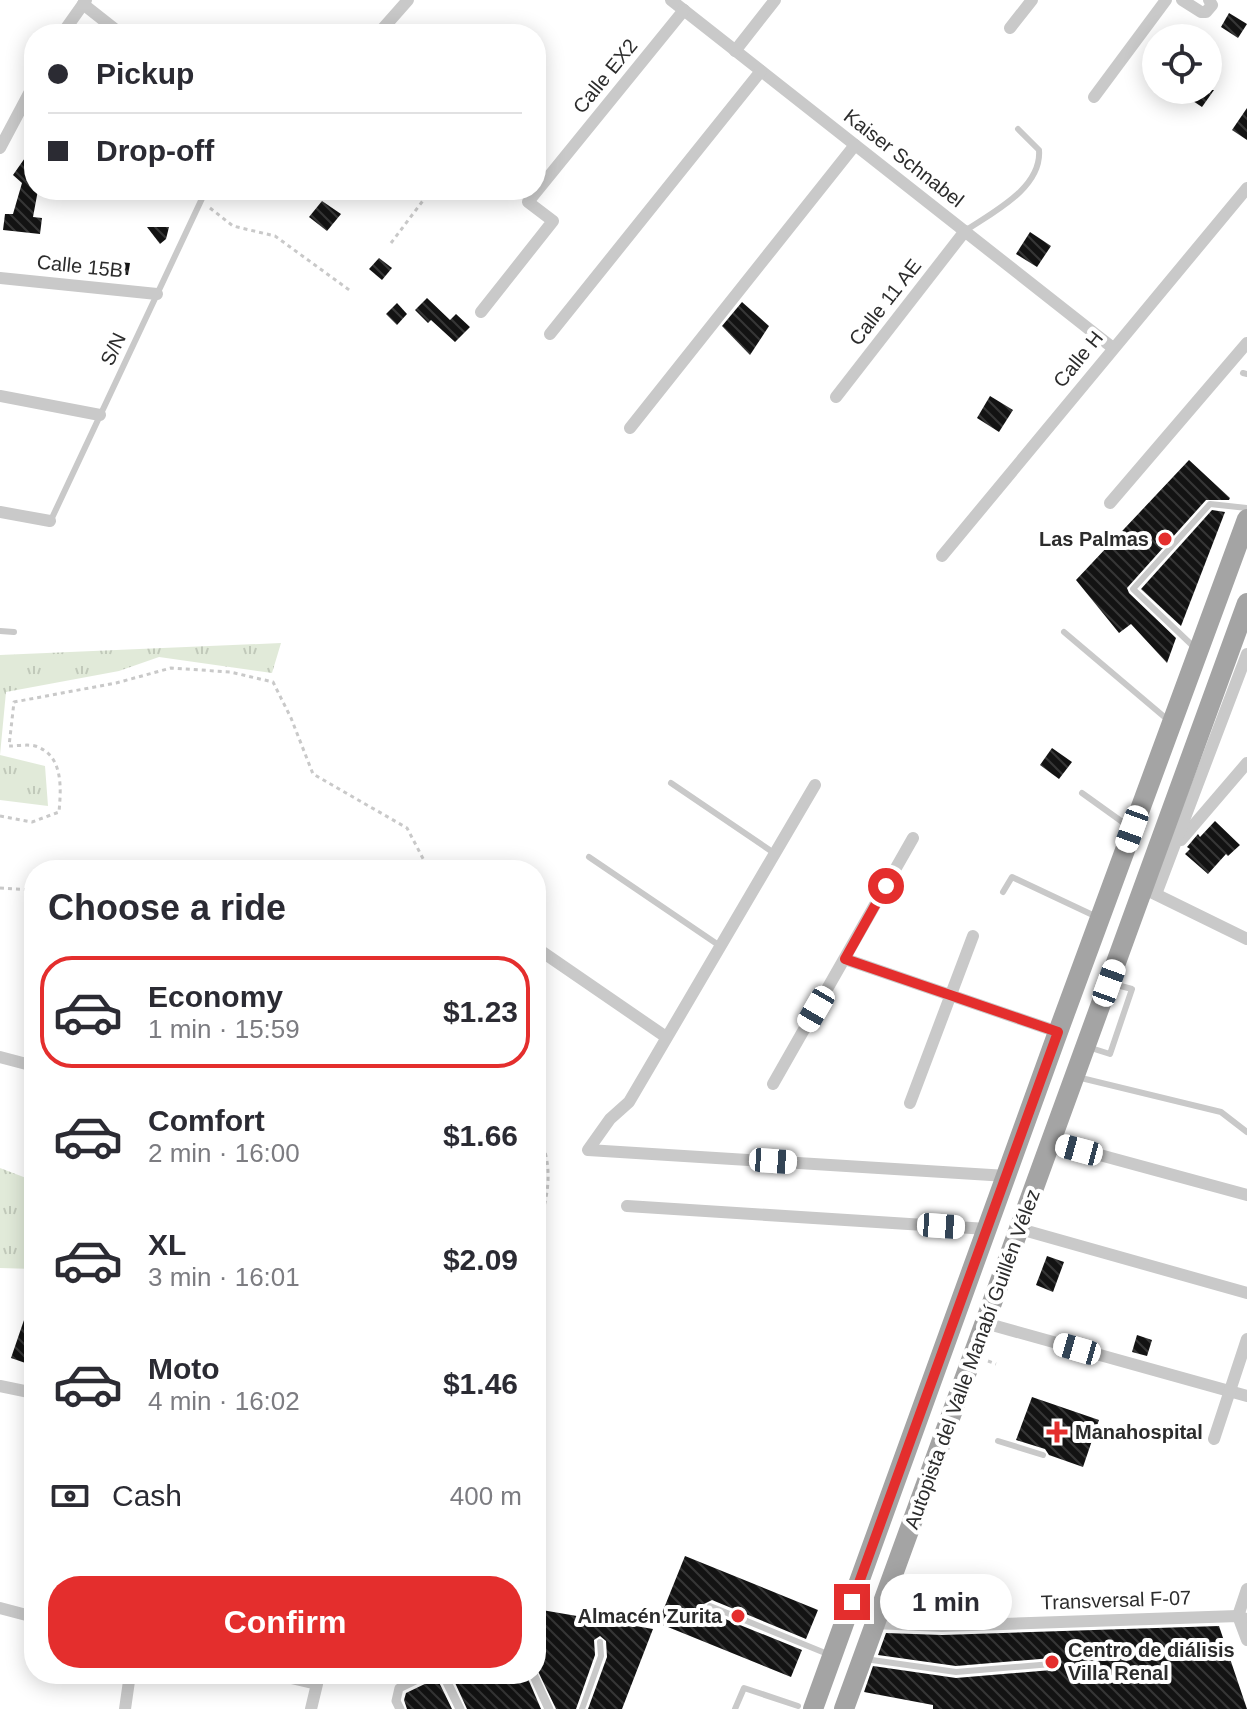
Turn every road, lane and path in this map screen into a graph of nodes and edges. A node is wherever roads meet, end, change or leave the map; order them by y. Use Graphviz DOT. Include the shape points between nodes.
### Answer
graph roads {
  1 [pos="408,0"];
  2 [pos="671,0"];
  3 [pos="775,0"];
  4 [pos="1032,0"];
  5 [pos="1166,0"];
  6 [pos="1182,0"];
  7 [pos="1209,0"];
  8 [pos="85,2"];
  9 [pos="684,10"];
  10 [pos="69,24"];
  11 [pos="110,24"];
  12 [pos="387,24"];
  13 [pos="1010,28"];
  14 [pos="735,51"];
  15 [pos="761,71"];
  16 [pos="1094,97"];
  17 [pos="24,103"];
  18 [pos="1018,129"];
  19 [pos="855,145"];
  20 [pos="0,148"];
  21 [pos="546,180"];
  22 [pos="1247,188"];
  23 [pos="201,200"];
  24 [pos="423,200"];
  25 [pos="530,200"];
  26 [pos="965,231"];
  27 [pos="391,243"];
  28 [pos="0,278"];
  29 [pos="352,292"];
  30 [pos="157,294"];
  31 [pos="481,312"];
  32 [pos="550,334"];
  33 [pos="1247,343"];
  34 [pos="1113,348"];
  35 [pos="0,396"];
  36 [pos="836,397"];
  37 [pos="100,415"];
  38 [pos="630,428"];
  39 [pos="1110,503"];
  40 [pos="1247,508"];
  41 [pos="0,512"];
  42 [pos="1247,519"];
  43 [pos="50,521"];
  44 [pos="942,556"];
  45 [pos="1247,603"];
  46 [pos="0,631"];
  47 [pos="14,632"];
  48 [pos="1064,632"];
  49 [pos="1199,651"];
  50 [pos="1247,654"];
  51 [pos="1172,723"];
  52 [pos="1247,763"];
  53 [pos="671,783"];
  54 [pos="815,785"];
  55 [pos="1082,793"];
  56 [pos="0,816"];
  57 [pos="1132,829"];
  58 [pos="913,838"];
  59 [pos="1174,848"];
  60 [pos="774,853"];
  61 [pos="589,857"];
  62 [pos="424,860"];
  63 [pos="1150,885"];
  64 [pos="0,888"];
  65 [pos="24,889"];
  66 [pos="1003,892"];
  67 [pos="1100,918"];
  68 [pos="973,936"];
  69 [pos="1247,939"];
  70 [pos="720,946"];
  71 [pos="546,954"];
  72 [pos="845,959"];
  73 [pos="951,996"];
  74 [pos="1058,1032"];
  75 [pos="666,1037"];
  76 [pos="0,1057"];
  77 [pos="24,1063"];
  78 [pos="1075,1077"];
  79 [pos="773,1084"];
  80 [pos="910,1103"];
  81 [pos="1247,1132"];
  82 [pos="1052,1142"];
  83 [pos="546,1157"];
  84 [pos="1007,1176"];
  85 [pos="1247,1195"];
  86 [pos="546,1200"];
  87 [pos="627,1206"];
  88 [pos="987,1229"];
  89 [pos="1020,1229"];
  90 [pos="969,1280"];
  91 [pos="997,1290"];
  92 [pos="1247,1293"];
  93 [pos="985,1323"];
  94 [pos="1247,1339"];
  95 [pos="0,1386"];
  96 [pos="24,1391"];
  97 [pos="1229,1391"];
  98 [pos="1247,1396"];
  99 [pos="1214,1439"];
  100 [pos="998,1441"];
  101 [pos="1043,1455"];
  102 [pos="1247,1589"];
  103 [pos="710,1606"];
  104 [pos="0,1608"];
  105 [pos="24,1614"];
  106 [pos="1242,1618"];
  107 [pos="874,1623"];
  108 [pos="1247,1640"];
  109 [pos="600,1642"];
  110 [pos="833,1656"];
  111 [pos="862,1659"];
  112 [pos="1052,1664"];
  113 [pos="129,1684"];
  114 [pos="317,1684"];
  115 [pos="407,1684"];
  116 [pos="448,1684"];
  117 [pos="538,1684"];
  118 [pos="806,1707"];
  119 [pos="125,1709"];
  120 [pos="311,1709"];
  121 [pos="400,1709"];
  122 [pos="460,1709"];
  123 [pos="549,1709"];
  124 [pos="582,1709"];
  125 [pos="735,1709"];
  126 [pos="844,1709"];
  1 -- 12 [label="street"];
  2 -- 9 [label="street, Kaiser Schnabel"];
  3 -- 14 [label="street"];
  4 -- 13 [label="street"];
  5 -- 16 [label="street"];
  6 -- 7 [label="street" via="1201,12 1210,9"];
  8 -- 10 [label="street"];
  8 -- 11 [label="street"];
  9 -- 14 [label="street, Kaiser Schnabel"];
  9 -- 21 [label="street, Calle EX2"];
  14 -- 15 [label="street, Kaiser Schnabel"];
  15 -- 19 [label="street, Kaiser Schnabel"];
  15 -- 32 [label="street"];
  17 -- 20 [label="street"];
  18 -- 26 [label="lane" via="1039,150 1040,166 1029,183"];
  19 -- 26 [label="street, Kaiser Schnabel"];
  19 -- 38 [label="street"];
  22 -- 34 [label="street, Calle H"];
  23 -- 29 [label="path" via="233,226 275,236"];
  23 -- 30 [label="lane, S/N"];
  24 -- 27 [label="path"];
  25 -- 31 [label="street, Calle EX2" via="553,221"];
  26 -- 34 [label="street, Kaiser Schnabel"];
  26 -- 36 [label="street, Calle 11 AE"];
  28 -- 30 [label="street, Calle 15B"];
  30 -- 37 [label="lane, S/N"];
  33 -- 39 [label="street"];
  34 -- 44 [label="street, Calle H"];
  35 -- 37 [label="street"];
  37 -- 43 [label="lane, S/N"];
  40 -- 49 [label="lane" via="1210,504 1133,589"];
  41 -- 43 [label="street"];
  42 -- 49 [label="main road, Autopista del Valle Manabí Guillén Vélez"];
  45 -- 63 [label="main road, Autopista del Valle Manabí Guillén Vélez"];
  46 -- 47 [label="lane"];
  48 -- 51 [label="lane"];
  49 -- 51 [label="main road, Autopista del Valle Manabí Guillén Vélez"];
  50 -- 59 [label="street"];
  51 -- 57 [label="main road, Autopista del Valle Manabí Guillén Vélez"];
  52 -- 59 [label="street"];
  53 -- 60 [label="lane"];
  54 -- 60 [label="street"];
  55 -- 57 [label="lane"];
  56 -- 62 [label="path" via="32,822 59,812 62,784 55,762 36,746 9,746 14,702 171,668 230,672 273,682 313,774 407,828"];
  57 -- 67 [label="main road, Autopista del Valle Manabí Guillén Vélez"];
  58 -- 72 [label="street"];
  59 -- 63 [label="street"];
  59 -- 63 [label="street"];
  60 -- 70 [label="street"];
  61 -- 70 [label="lane"];
  63 -- 69 [label="street"];
  63 -- 78 [label="main road, Autopista del Valle Manabí Guillén Vélez"];
  64 -- 65 [label="path"];
  66 -- 67 [label="lane" via="1012,877"];
  67 -- 74 [label="main road, Autopista del Valle Manabí Guillén Vélez"];
  68 -- 73 [label="street"];
  70 -- 75 [label="street"];
  71 -- 75 [label="street"];
  72 -- 73 [label="street"];
  72 -- 79 [label="street"];
  73 -- 74 [label="street"];
  73 -- 80 [label="street"];
  74 -- 84 [label="main road, Autopista del Valle Manabí Guillén Vélez"];
  75 -- 84 [label="street" via="629,1102 588,1150"];
  76 -- 77 [label="street"];
  78 -- 81 [label="lane" via="1221,1112"];
  78 -- 82 [label="main road, Autopista del Valle Manabí Guillén Vélez"];
  82 -- 85 [label="street"];
  82 -- 89 [label="main road, Autopista del Valle Manabí Guillén Vélez"];
  83 -- 86 [label="path"];
  84 -- 88 [label="main road, Autopista del Valle Manabí Guillén Vélez"];
  87 -- 88 [label="street"];
  88 -- 90 [label="main road, Autopista del Valle Manabí Guillén Vélez"];
  89 -- 91 [label="main road, Autopista del Valle Manabí Guillén Vélez"];
  89 -- 92 [label="street"];
  90 -- 91 [label="main road"];
  90 -- 110 [label="main road, Autopista del Valle Manabí Guillén Vélez"];
  91 -- 93 [label="main road, Autopista del Valle Manabí Guillén Vélez"];
  93 -- 97 [label="street"];
  93 -- 107 [label="main road, Autopista del Valle Manabí Guillén Vélez"];
  94 -- 97 [label="street"];
  95 -- 96 [label="street"];
  97 -- 98 [label="street"];
  97 -- 99 [label="street"];
  100 -- 101 [label="lane"];
  102 -- 106 [label="street"];
  103 -- 110 [label="lane"];
  104 -- 105 [label="street"];
  106 -- 107 [label="street, Transversal F-07"];
  106 -- 108 [label="street"];
  107 -- 111 [label="main road, Autopista del Valle Manabí Guillén Vélez"];
  109 -- 124 [label="lane" via="601,1656"];
  110 -- 118 [label="main road, Autopista del Valle Manabí Guillén Vélez"];
  111 -- 112 [label="lane" via="956,1672"];
  111 -- 126 [label="main road, Autopista del Valle Manabí Guillén Vélez"];
  113 -- 119 [label="street"];
  114 -- 120 [label="street"];
  115 -- 121 [label="street" via="399,1688"];
  116 -- 122 [label="street"];
  117 -- 123 [label="street"];
  118 -- 125 [label="lane" via="744,1688"];
}
